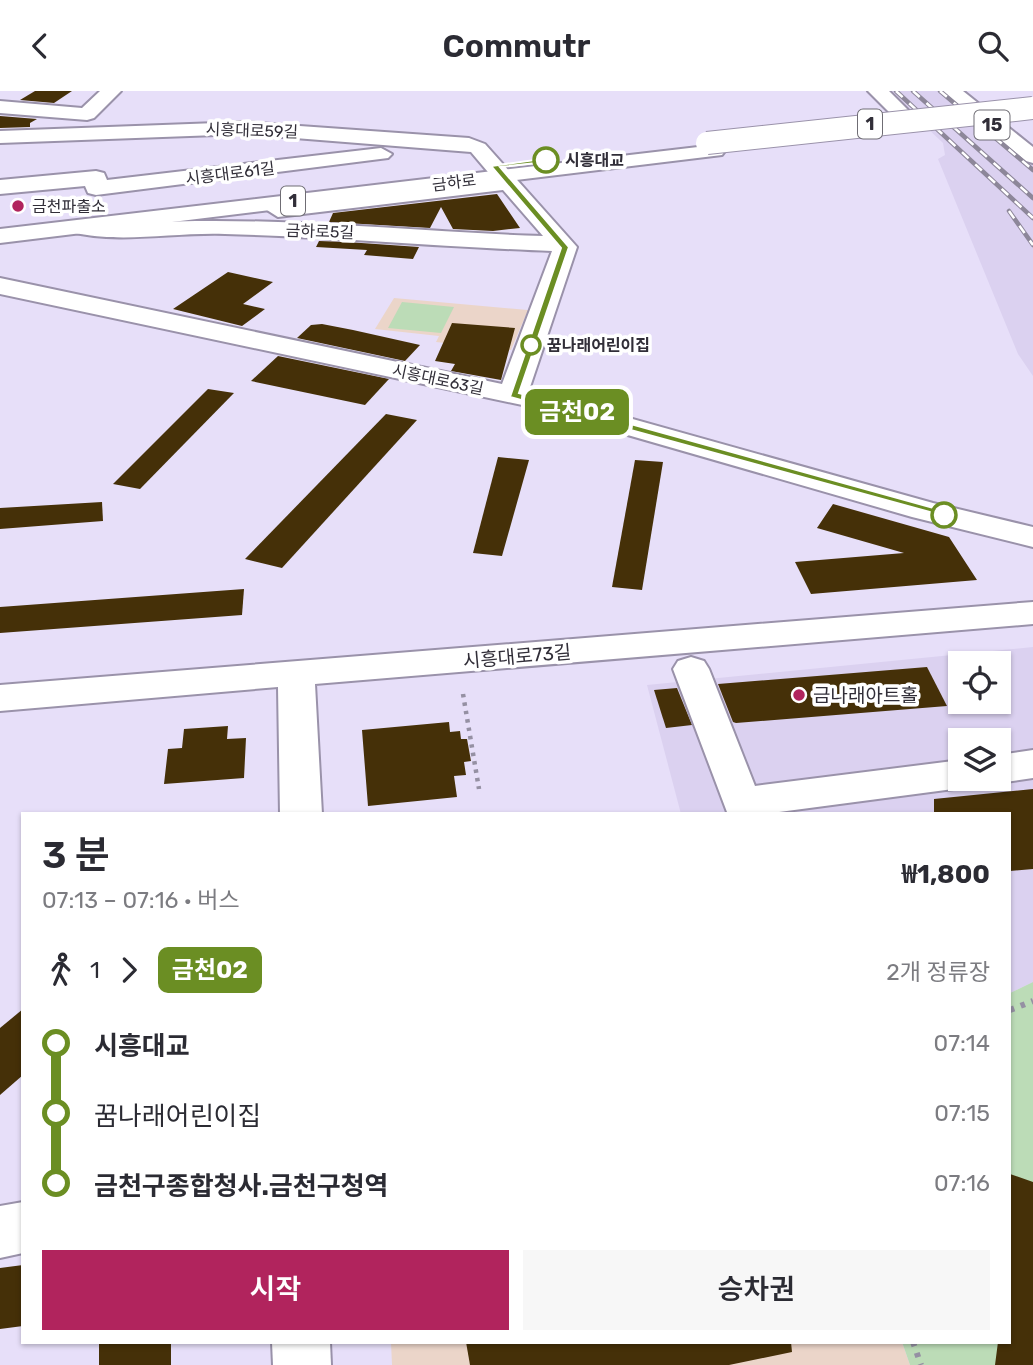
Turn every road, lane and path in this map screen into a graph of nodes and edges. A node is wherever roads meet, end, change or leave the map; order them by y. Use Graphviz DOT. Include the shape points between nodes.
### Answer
graph roads {
  1 [pos="111,91"];
  2 [pos="951,91"];
  3 [pos="970,91"];
  4 [pos="879,94"];
  5 [pos="0,107"];
  6 [pos="1033,108"];
  7 [pos="898,110"];
  8 [pos="87,114"];
  9 [pos="1033,114"];
  10 [pos="181,129"];
  11 [pos="0,137"];
  12 [pos="1033,141"];
  13 [pos="469,144"];
  14 [pos="711,147"];
  15 [pos="1033,157"];
  16 [pos="123,161"];
  17 [pos="380,172"];
  18 [pos="502,175"];
  19 [pos="0,187"];
  20 [pos="97,191"];
  21 [pos="54,219"];
  22 [pos="0,226"];
  23 [pos="79,227"];
  24 [pos="120,229"];
  25 [pos="0,236"];
  26 [pos="562,244"];
  27 [pos="0,286"];
  28 [pos="513,394"];
  29 [pos="1033,537"];
  30 [pos="1033,613"];
  31 [pos="691,669"];
  32 [pos="296,674"];
  33 [pos="463,694"];
  34 [pos="0,698"];
  35 [pos="1033,764"];
  36 [pos="1011,767"];
  37 [pos="948,776"];
  38 [pos="479,789"];
  39 [pos="301,812"];
  40 [pos="1033,1001"];
  41 [pos="1011,1010"];
  42 [pos="21,1227"];
  43 [pos="0,1232"];
  44 [pos="301,1344"];
  45 [pos="914,1344"];
  46 [pos="302,1365"];
  47 [pos="921,1365"];
  1 -- 8 [label="main road"];
  2 -- 15 [label="main road, 15"];
  3 -- 12 [label="main road, 15"];
  4 -- 7 [label="main road"];
  5 -- 8 [label="main road"];
  6 -- 14 [label="main road, 금하로 / 1, bridge"];
  8 -- 10 [label="main road" via="173,121 181,123"];
  9 -- 14 [label="main road, 금하로 / 1, bridge"];
  10 -- 11 [label="main road, 시흥대로59길"];
  10 -- 13 [label="main road, 시흥대로59길" via="244,128"];
  13 -- 18 [label="main road"];
  13 -- 20 [label="main road, 시흥대로61길"];
  14 -- 18 [label="main road, 금하로 / 1"];
  16 -- 20 [label="main road" via="124,175"];
  17 -- 20 [label="main road"];
  18 -- 21 [label="main road, 금하로 / 1"];
  18 -- 23 [label="main road, 금하로 / 1"];
  18 -- 24 [label="main road"];
  18 -- 26 [label="main road"];
  19 -- 20 [label="main road, 시흥대로61길"];
  20 -- 21 [label="main road" via="78,209"];
  21 -- 22 [label="main road, 금하로 / 1"];
  23 -- 24 [label="main road, 금하로5길"];
  23 -- 25 [label="main road, 금하로 / 1"];
  24 -- 26 [label="main road, 금하로5길" via="205,226"];
  26 -- 28 [label="main road" via="565,247"];
  27 -- 28 [label="main road, 시흥대로63길"];
  28 -- 29 [label="main road, 시흥대로63길"];
  30 -- 32 [label="main road, 시흥대로73길"];
  31 -- 37 [label="main road" via="741,802"];
  32 -- 34 [label="main road, 시흥대로73길"];
  32 -- 39 [label="main road"];
  33 -- 38 [label="path"];
  35 -- 36 [label="main road"];
  40 -- 41 [label="path"];
  42 -- 43 [label="main road"];
  44 -- 46 [label="main road"];
  45 -- 47 [label="path"];
}
